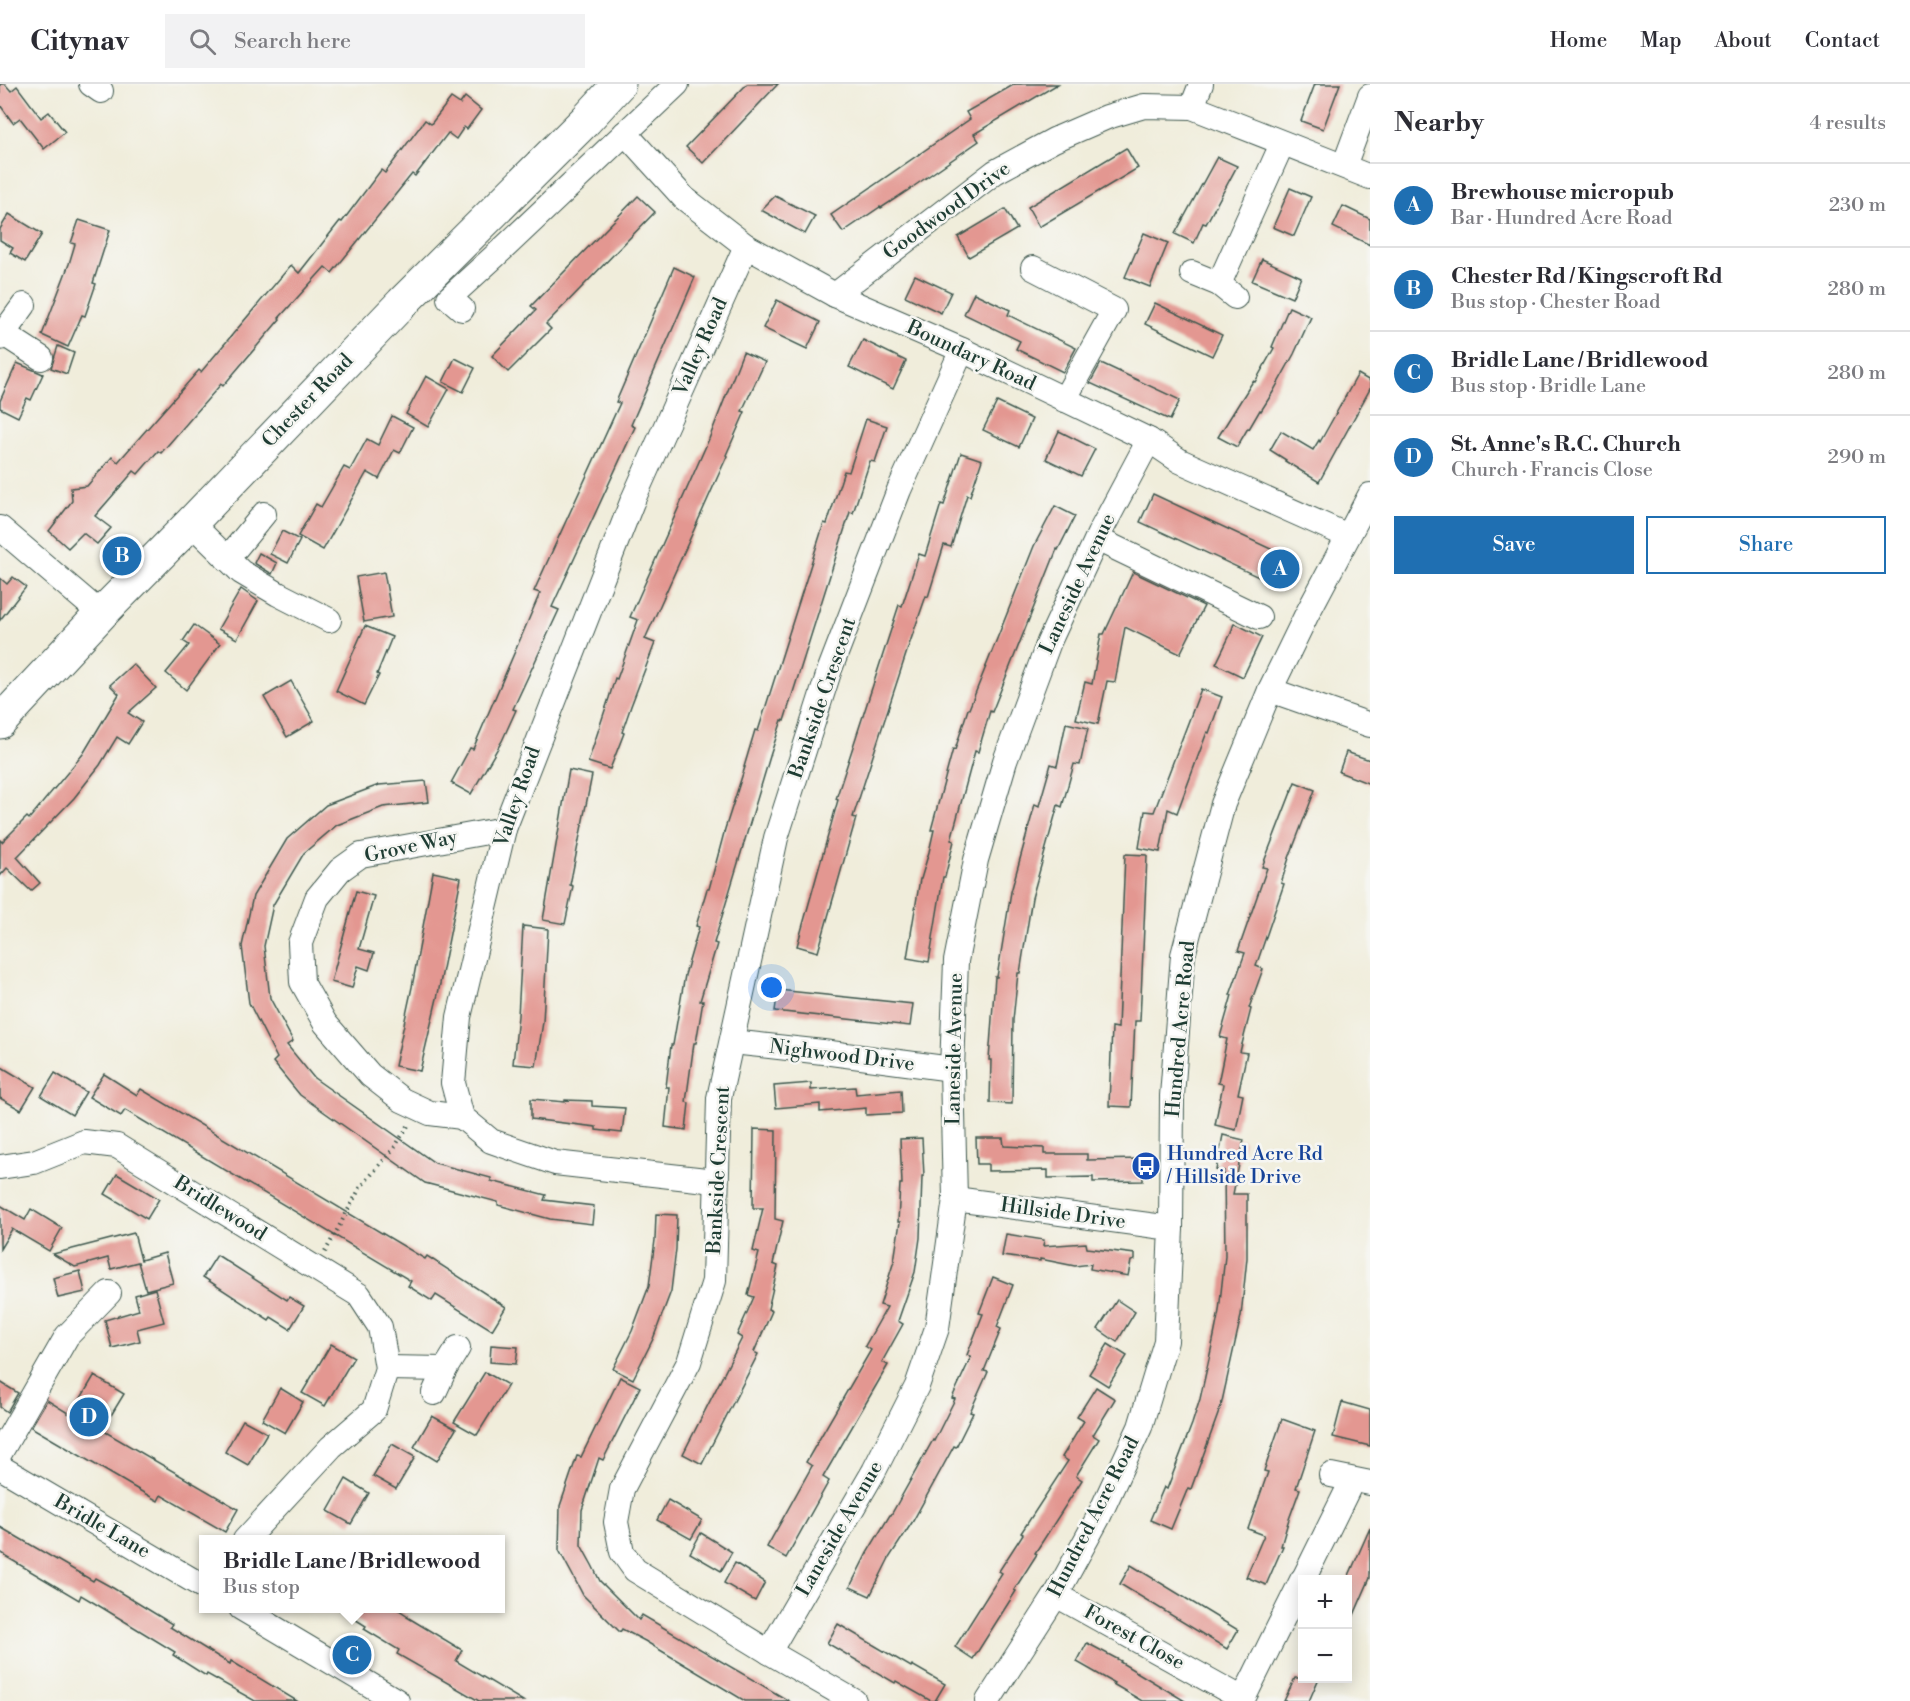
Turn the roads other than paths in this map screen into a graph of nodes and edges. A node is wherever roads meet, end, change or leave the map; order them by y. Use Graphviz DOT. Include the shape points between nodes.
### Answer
graph roads {
  1 [pos="619,84"];
  2 [pos="676,84"];
  3 [pos="1201,84"];
  4 [pos="1370,96"];
  5 [pos="1192,107"];
  6 [pos="625,133"];
  7 [pos="1282,144"];
  8 [pos="1344,166"];
  9 [pos="1370,177"];
  10 [pos="746,246"];
  11 [pos="1033,268"];
  12 [pos="1192,273"];
  13 [pos="835,295"];
  14 [pos="24,305"];
  15 [pos="462,309"];
  16 [pos="2,336"];
  17 [pos="962,350"];
  18 [pos="40,358"];
  19 [pos="1064,400"];
  20 [pos="1149,440"];
  21 [pos="1370,495"];
  22 [pos="264,514"];
  23 [pos="191,524"];
  24 [pos="0,528"];
  25 [pos="1348,536"];
  26 [pos="1097,539"];
  27 [pos="227,559"];
  28 [pos="101,614"];
  29 [pos="1259,617"];
  30 [pos="329,620"];
  31 [pos="1270,690"];
  32 [pos="0,722"];
  33 [pos="1370,725"];
  34 [pos="504,829"];
  35 [pos="732,1042"];
  36 [pos="952,1070"];
  37 [pos="462,1117"];
  38 [pos="0,1167"];
  39 [pos="715,1181"];
  40 [pos="955,1199"];
  41 [pos="1172,1228"];
  42 [pos="109,1293"];
  43 [pos="458,1348"];
  44 [pos="387,1368"];
  45 [pos="445,1369"];
  46 [pos="434,1393"];
  47 [pos="0,1453"];
  48 [pos="0,1467"];
  49 [pos="1351,1480"];
  50 [pos="249,1535"];
  51 [pos="1305,1575"];
  52 [pos="199,1584"];
  53 [pos="1298,1590"];
  54 [pos="1056,1595"];
  55 [pos="249,1613"];
  56 [pos="769,1652"];
  57 [pos="1242,1700"];
  58 [pos="397,1701"];
  59 [pos="854,1701"];
  60 [pos="988,1701"];
  1 -- 23 [label="highway, Chester Road"];
  2 -- 6 [label="street"];
  3 -- 5 [label="street"];
  4 -- 8 [label="street"];
  5 -- 7 [label="street, Goodwood Drive"];
  5 -- 13 [label="street, Goodwood Drive" via="1144,106 1054,140 995,172"];
  6 -- 10 [label="street, Boundary Road" via="684,198"];
  6 -- 15 [label="street" via="449,298"];
  7 -- 8 [label="street, Goodwood Drive"];
  7 -- 12 [label="street" via="1227,290"];
  8 -- 9 [label="street, Goodwood Drive"];
  10 -- 13 [label="street, Boundary Road"];
  10 -- 34 [label="street, Valley Road" via="632,502"];
  11 -- 19 [label="street" via="1114,309"];
  13 -- 17 [label="street, Boundary Road"];
  14 -- 16 [label="street"];
  16 -- 18 [label="street"];
  17 -- 19 [label="street, Boundary Road"];
  17 -- 35 [label="street, Bankside Crescent" via="899,490 830,669 776,838"];
  19 -- 20 [label="street, Boundary Road"];
  20 -- 25 [label="street, Boundary Road" via="1180,461"];
  20 -- 26 [label="street, Laneside Avenue"];
  21 -- 25 [label="street, Hundred Acre Road"];
  22 -- 27 [label="street"];
  23 -- 27 [label="street"];
  23 -- 28 [label="highway, Chester Road"];
  24 -- 28 [label="street"];
  25 -- 31 [label="street, Hundred Acre Road"];
  26 -- 29 [label="street"];
  26 -- 36 [label="street, Laneside Avenue" via="1049,642 1005,761 976,860 956,961"];
  27 -- 30 [label="street" via="241,573"];
  28 -- 32 [label="highway, Chester Road"];
  31 -- 33 [label="street"];
  31 -- 41 [label="street, Hundred Acre Road" via="1223,804 1183,955 1172,1096"];
  34 -- 37 [label="street, Valley Road" via="459,1017 453,1083"];
  34 -- 37 [label="street, Grove Way" via="361,855 340,870 317,898 300,943 302,982 325,1023 370,1075 402,1100 430,1113"];
  35 -- 36 [label="street, Nighwood Drive"];
  35 -- 39 [label="street, Bankside Crescent" via="719,1098"];
  36 -- 40 [label="street, Laneside Avenue"];
  37 -- 39 [label="street" via="491,1141 555,1163"];
  38 -- 44 [label="street, Bridlewood" via="34,1162 84,1142 117,1146 360,1295 380,1327"];
  39 -- 56 [label="street, Bankside Crescent" via="714,1281 688,1362 622,1489 616,1522 622,1552 635,1570"];
  40 -- 41 [label="street, Hillside Drive"];
  40 -- 56 [label="street, Laneside Avenue" via="937,1328 917,1386 874,1472"];
  41 -- 54 [label="street, Hundred Acre Road" via="1166,1341 1140,1427 1098,1518"];
  42 -- 47 [label="street" via="67,1336"];
  43 -- 45 [label="street"];
  44 -- 45 [label="street"];
  44 -- 50 [label="street, Bridlewood" via="374,1410 331,1447"];
  45 -- 46 [label="street"];
  48 -- 52 [label="street, Bridle Lane"];
  49 -- 51 [label="street, Forest Close"];
  53 -- 57 [label="street, Forest Close"];
  54 -- 57 [label="street, Forest Close"];
  54 -- 60 [label="street, Hundred Acre Road"];
  55 -- 58 [label="street"];
  56 -- 59 [label="street, Bankside Crescent"];
}
